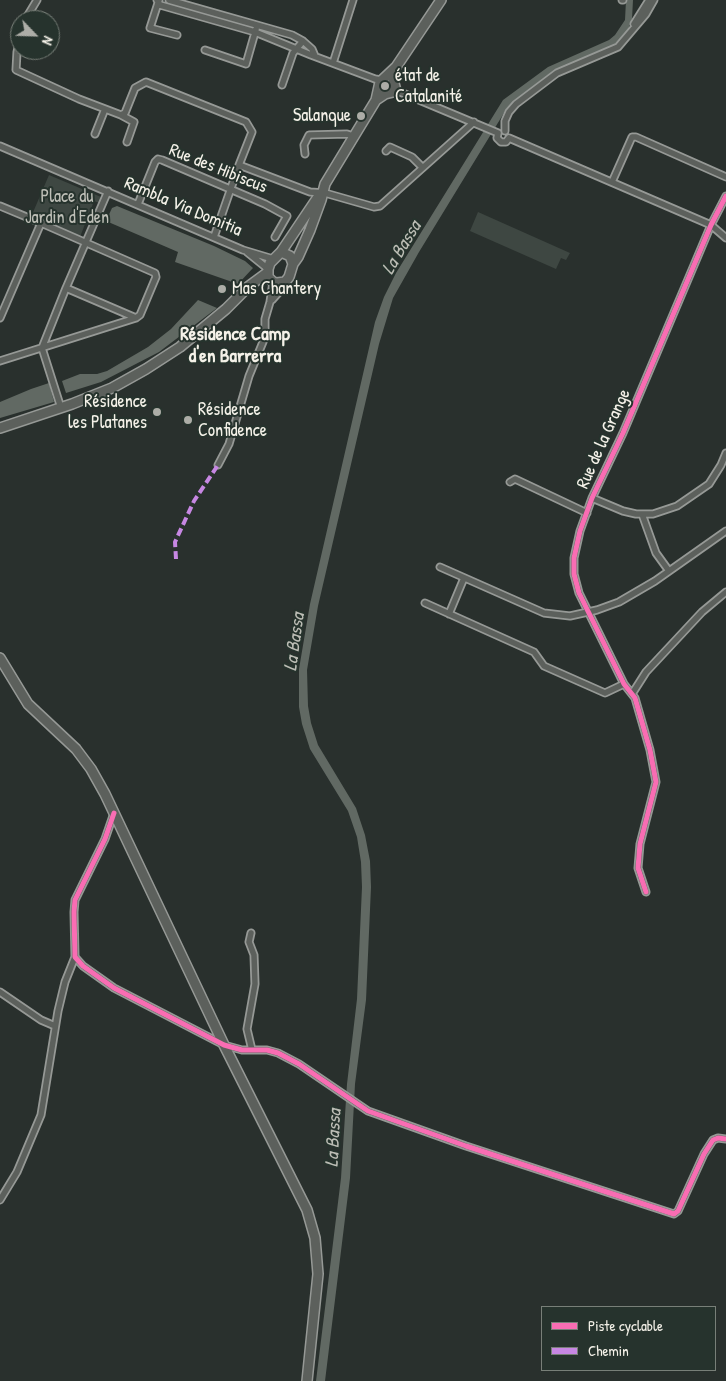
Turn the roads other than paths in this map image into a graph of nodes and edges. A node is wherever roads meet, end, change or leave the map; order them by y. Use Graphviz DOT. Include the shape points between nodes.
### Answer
graph roads {
  1 [pos="158,0"];
  2 [pos="169,0"];
  3 [pos="352,0"];
  4 [pos="441,0"];
  5 [pos="649,0"];
  6 [pos="654,0"];
  7 [pos="257,25"];
  8 [pos="255,32"];
  9 [pos="631,32"];
  10 [pos="177,36"];
  11 [pos="303,41"];
  12 [pos="297,49"];
  13 [pos="204,50"];
  14 [pos="315,56"];
  15 [pos="17,60"];
  16 [pos="334,63"];
  17 [pos="282,85"];
  18 [pos="386,85"];
  19 [pos="105,109"];
  20 [pos="121,115"];
  21 [pos="474,122"];
  22 [pos="499,132"];
  23 [pos="95,134"];
  24 [pos="353,136"];
  25 [pos="509,138"];
  26 [pos="127,142"];
  27 [pos="0,146"];
  28 [pos="386,151"];
  29 [pos="305,154"];
  30 [pos="239,165"];
  31 [pos="422,167"];
  32 [pos="726,177"];
  33 [pos="612,182"];
  34 [pos="230,189"];
  35 [pos="108,191"];
  36 [pos="322,192"];
  37 [pos="726,196"];
  38 [pos="138,204"];
  39 [pos="0,206"];
  40 [pos="41,224"];
  41 [pos="299,225"];
  42 [pos="711,225"];
  43 [pos="310,230"];
  44 [pos="214,236"];
  45 [pos="275,237"];
  46 [pos="726,238"];
  47 [pos="85,242"];
  48 [pos="243,250"];
  49 [pos="281,252"];
  50 [pos="273,259"];
  51 [pos="293,264"];
  52 [pos="270,276"];
  53 [pos="285,282"];
  54 [pos="66,288"];
  55 [pos="270,302"];
  56 [pos="0,318"];
  57 [pos="136,318"];
  58 [pos="42,348"];
  59 [pos="0,361"];
  60 [pos="61,408"];
  61 [pos="0,428"];
  62 [pos="726,453"];
  63 [pos="218,466"];
  64 [pos="510,482"];
  65 [pos="592,498"];
  66 [pos="587,512"];
  67 [pos="642,514"];
  68 [pos="726,531"];
  69 [pos="440,567"];
  70 [pos="670,571"];
  71 [pos="464,578"];
  72 [pos="726,592"];
  73 [pos="425,604"];
  74 [pos="587,612"];
  75 [pos="449,614"];
  76 [pos="0,658"];
  77 [pos="624,684"];
  78 [pos="632,694"];
  79 [pos="114,813"];
  80 [pos="646,892"];
  81 [pos="251,933"];
  82 [pos="75,957"];
  83 [pos="0,992"];
  84 [pos="55,1026"];
  85 [pos="224,1045"];
  86 [pos="252,1050"];
  87 [pos="726,1139"];
  88 [pos="0,1200"];
  89 [pos="307,1381"];
  1 -- 8 [label="street" via="160,4"];
  1 -- 10 [label="street" via="150,28"];
  2 -- 7 [label="street"];
  3 -- 16 [label="street"];
  4 -- 18 [label="main road"];
  5 -- 9 [label="street"];
  6 -- 9 [label="street"];
  7 -- 8 [label="street"];
  7 -- 11 [label="street"];
  8 -- 12 [label="street"];
  8 -- 13 [label="street" via="246,64"];
  9 -- 22 [label="street" via="618,47 557,73 516,104 508,112"];
  11 -- 12 [label="street"];
  11 -- 14 [label="street"];
  12 -- 14 [label="street"];
  12 -- 17 [label="street"];
  14 -- 16 [label="street"];
  15 -- 19 [label="street" via="16,70"];
  16 -- 18 [label="street"];
  18 -- 21 [label="street"];
  18 -- 24 [label="main road"];
  19 -- 20 [label="street"];
  19 -- 23 [label="street"];
  20 -- 26 [label="street" via="134,122"];
  20 -- 30 [label="street" via="125,113 135,88 146,82 246,122 252,132"];
  21 -- 22 [label="street"];
  21 -- 31 [label="street"];
  22 -- 25 [label="street" via="509,134"];
  22 -- 25 [label="street" via="500,142"];
  24 -- 29 [label="street" via="309,135 304,145"];
  24 -- 36 [label="main road"];
  25 -- 33 [label="street"];
  27 -- 35 [label="street, Rambla Via Domitia"];
  28 -- 31 [label="street" via="390,147 412,157"];
  30 -- 34 [label="street"];
  30 -- 36 [label="street" via="310,192"];
  31 -- 36 [label="street" via="380,206"];
  32 -- 33 [label="street" via="632,137"];
  33 -- 42 [label="street"];
  34 -- 38 [label="street, Rue des Hibiscus" via="158,159"];
  34 -- 44 [label="street"];
  34 -- 45 [label="street, Rue des Hibiscus" via="287,216"];
  35 -- 38 [label="street, Rambla Via Domitia"];
  35 -- 47 [label="street"];
  36 -- 41 [label="main road"];
  36 -- 43 [label="main road"];
  37 -- 42 [label="street, Rue de la Grange"];
  38 -- 44 [label="street, Rambla Via Domitia"];
  39 -- 40 [label="street"];
  40 -- 47 [label="street"];
  40 -- 56 [label="street"];
  41 -- 43 [label="main road"];
  41 -- 49 [label="main road"];
  42 -- 46 [label="street"];
  42 -- 65 [label="street, Rue de la Grange"];
  43 -- 51 [label="main road"];
  44 -- 48 [label="street, Rambla Via Domitia"];
  47 -- 54 [label="street"];
  47 -- 57 [label="street" via="155,273 140,315"];
  48 -- 50 [label="street, Rambla Via Domitia"];
  48 -- 52 [label="street, Rambla Via Domitia"];
  49 -- 50 [label="main road"];
  49 -- 51 [label="main road" via="290,256"];
  50 -- 52 [label="main road"];
  51 -- 53 [label="main road"];
  52 -- 53 [label="main road"];
  52 -- 55 [label="street"];
  52 -- 60 [label="main road" via="249,286 180,347 112,388"];
  53 -- 55 [label="street"];
  54 -- 57 [label="street"];
  54 -- 58 [label="street"];
  55 -- 63 [label="street" via="265,319 265,337 249,376 229,444"];
  57 -- 58 [label="street"];
  58 -- 59 [label="street"];
  58 -- 60 [label="street"];
  60 -- 61 [label="main road"];
  62 -- 67 [label="street" via="709,484 695,495 676,506 653,514"];
  64 -- 66 [label="street" via="515,479"];
  65 -- 66 [label="street, Rue de la Grange"];
  65 -- 67 [label="street" via="623,511"];
  66 -- 74 [label="street, Rue de la Grange" via="574,558 578,593"];
  67 -- 70 [label="street" via="656,553"];
  68 -- 70 [label="street"];
  69 -- 71 [label="street"];
  70 -- 74 [label="street" via="619,602"];
  71 -- 74 [label="street" via="544,613 570,616"];
  71 -- 75 [label="street"];
  72 -- 78 [label="street" via="702,612 646,672"];
  73 -- 75 [label="street"];
  74 -- 77 [label="street, Rue de la Grange"];
  75 -- 77 [label="street" via="534,652 544,666 605,693"];
  76 -- 79 [label="main road" via="28,704 76,749 91,768"];
  77 -- 78 [label="street, Rue de la Grange"];
  78 -- 80 [label="street, Rue de la Grange" via="650,750 656,782 640,844 638,868"];
  79 -- 82 [label="street" via="75,900"];
  79 -- 85 [label="main road"];
  81 -- 86 [label="street" via="249,942 254,955 255,984 247,1029"];
  82 -- 84 [label="street" via="65,982"];
  82 -- 85 [label="street" via="82,966 114,988"];
  83 -- 84 [label="street"];
  84 -- 88 [label="street" via="41,1115 17,1172"];
  85 -- 86 [label="street"];
  85 -- 89 [label="main road" via="307,1210 315,1238 318,1274"];
  86 -- 87 [label="street" via="278,1053 300,1064 368,1111 674,1214 713,1140"];
}
